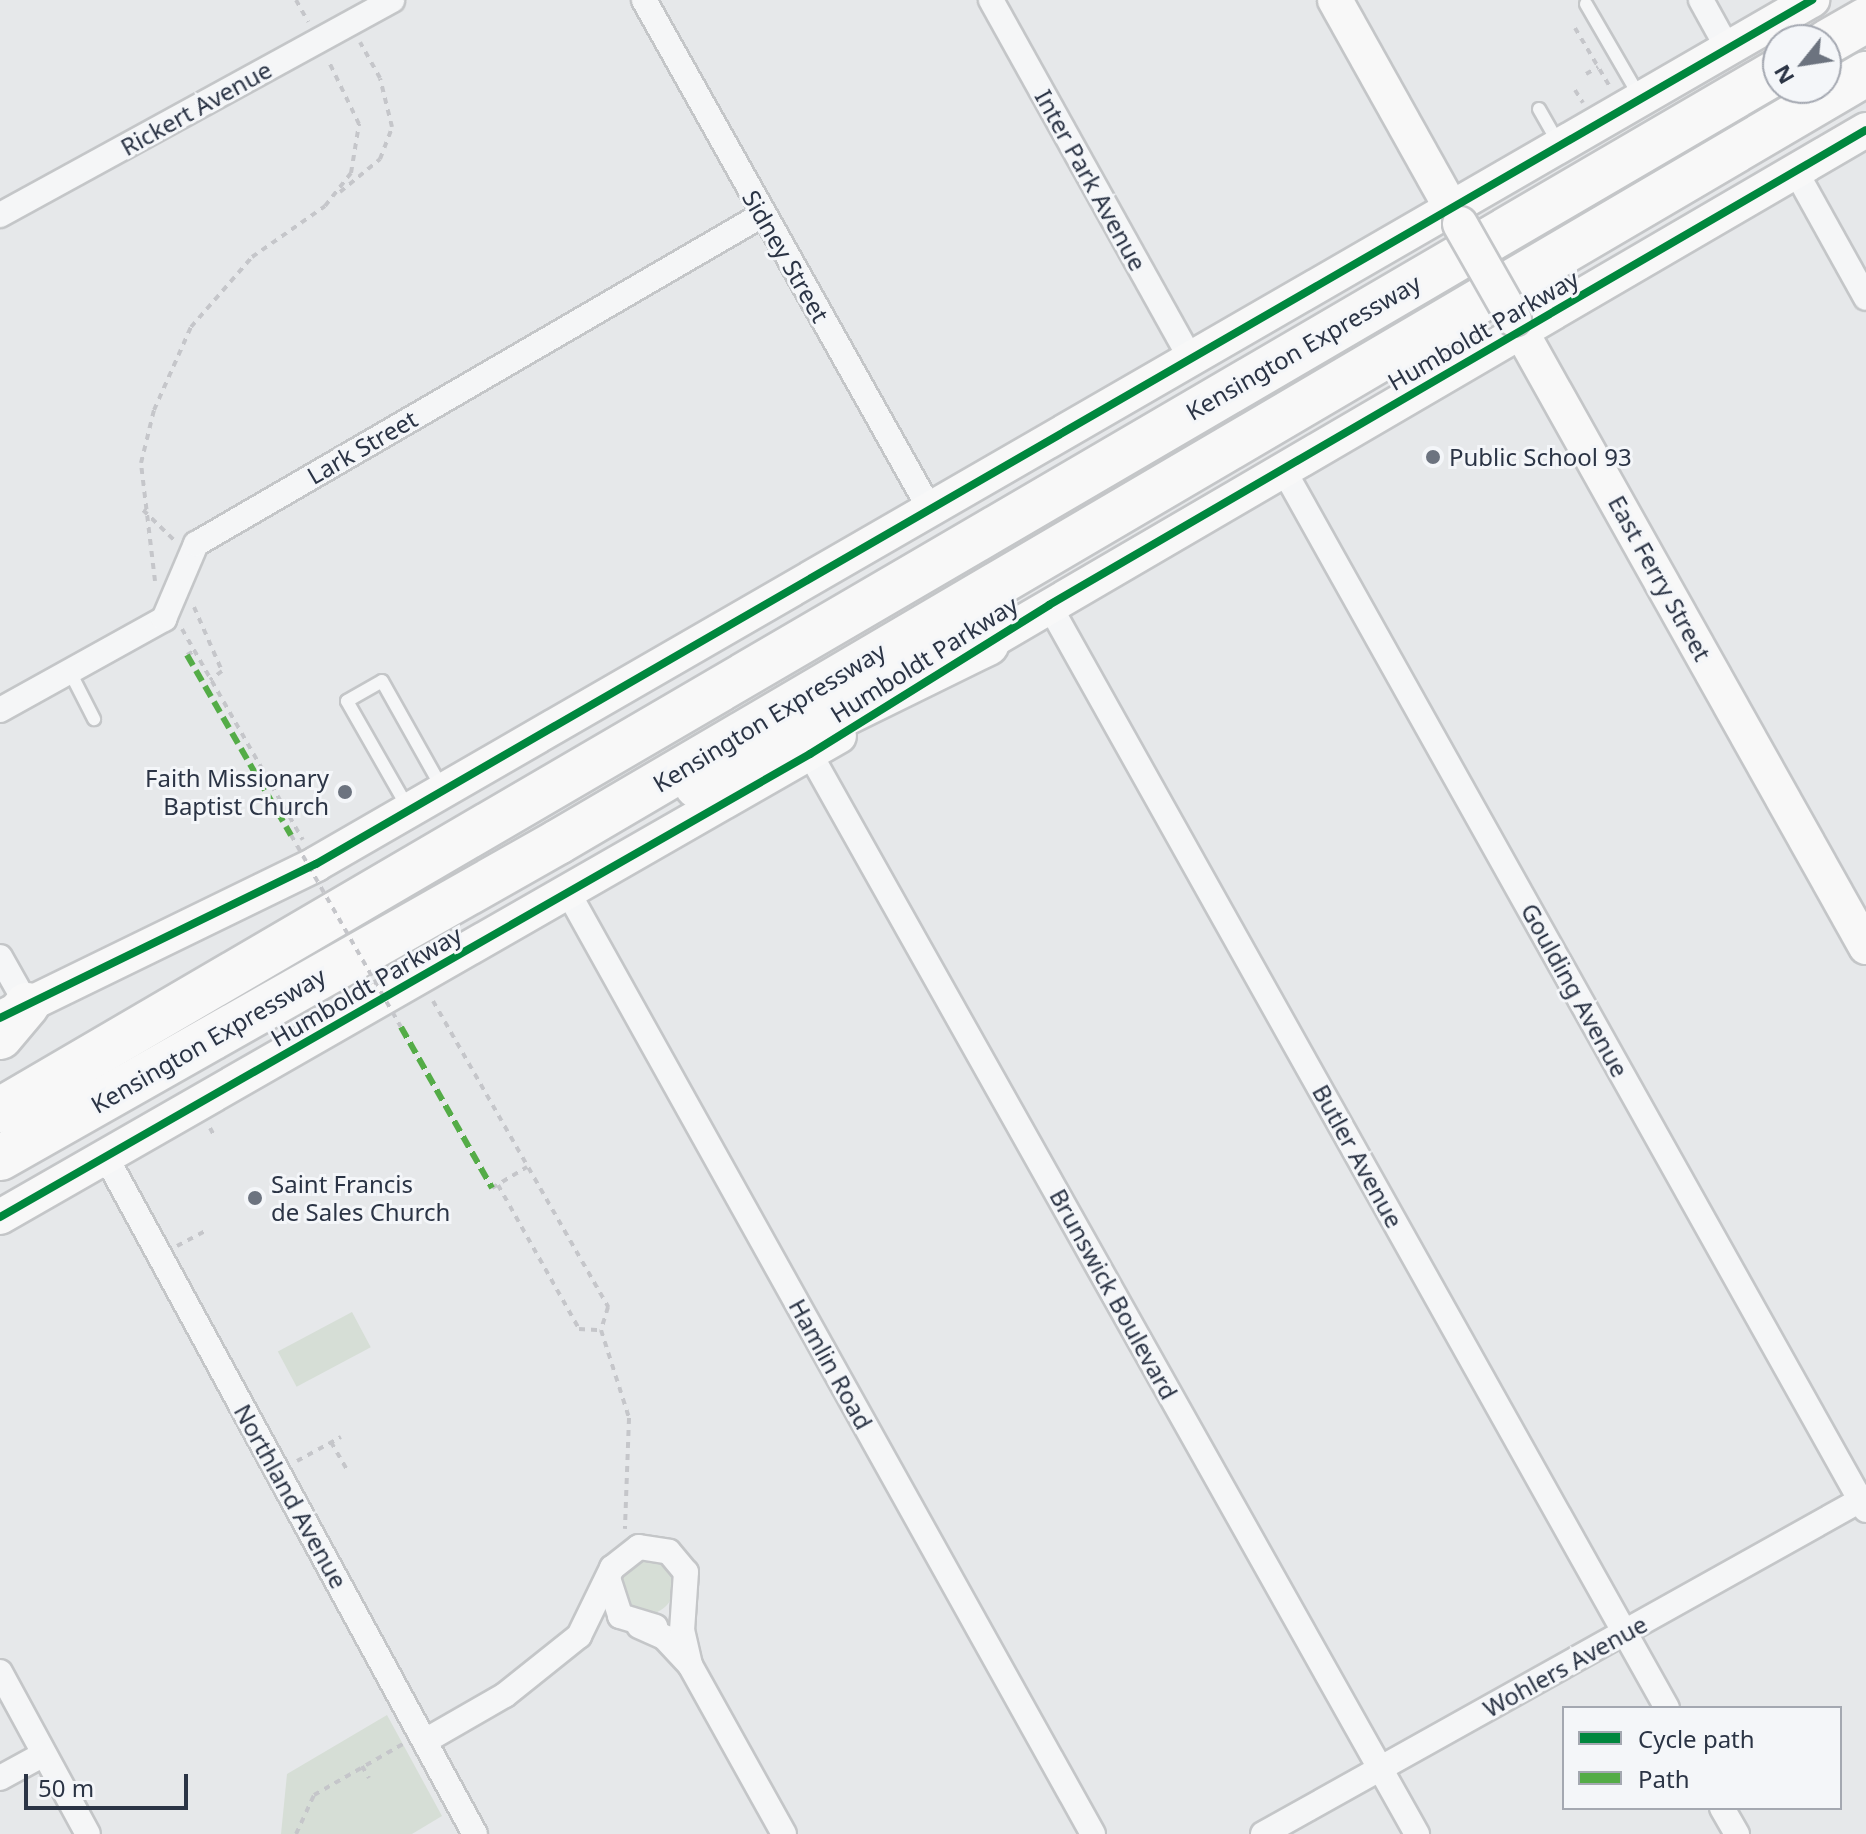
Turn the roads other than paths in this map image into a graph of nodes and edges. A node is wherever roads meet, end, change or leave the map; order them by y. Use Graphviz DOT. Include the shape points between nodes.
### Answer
graph roads {
  1 [pos="392,0"];
  2 [pos="644,0"];
  3 [pos="991,0"];
  4 [pos="1335,0"];
  5 [pos="1701,0"];
  6 [pos="1812,0"];
  7 [pos="1586,4"];
  8 [pos="1866,20"];
  9 [pos="1842,34"];
  10 [pos="1728,49"];
  11 [pos="1866,74"];
  12 [pos="1762,80"];
  13 [pos="1627,95"];
  14 [pos="1539,109"];
  15 [pos="1866,130"];
  16 [pos="1560,147"];
  17 [pos="1796,172"];
  18 [pos="0,215"];
  19 [pos="762,215"];
  20 [pos="1456,217"];
  21 [pos="1866,298"];
  22 [pos="1518,325"];
  23 [pos="1191,360"];
  24 [pos="1283,469"];
  25 [pos="931,511"];
  26 [pos="1049,605"];
  27 [pos="987,643"];
  28 [pos="70,672"];
  29 [pos="0,710"];
  30 [pos="94,719"];
  31 [pos="810,754"];
  32 [pos="443,792"];
  33 [pos="409,811"];
  34 [pos="558,842"];
  35 [pos="569,894"];
  36 [pos="1863,936"];
  37 [pos="0,957"];
  38 [pos="172,1003"];
  39 [pos="9,1020"];
  40 [pos="0,1075"];
  41 [pos="0,1110"];
  42 [pos="106,1157"];
  43 [pos="0,1158"];
  44 [pos="0,1217"];
  45 [pos="1864,1503"];
  46 [pos="612,1568"];
  47 [pos="688,1593"];
  48 [pos="636,1625"];
  49 [pos="1624,1632"];
  50 [pos="579,1636"];
  51 [pos="690,1665"];
  52 [pos="0,1672"];
  53 [pos="1666,1706"];
  54 [pos="414,1742"];
  55 [pos="44,1754"];
  56 [pos="1381,1769"];
  57 [pos="0,1778"];
  58 [pos="1723,1810"];
  59 [pos="88,1834"];
  60 [pos="475,1834"];
  61 [pos="784,1834"];
  62 [pos="1093,1834"];
  63 [pos="1263,1834"];
  64 [pos="1417,1834"];
  65 [pos="1737,1834"];
  1 -- 18 [label="street, Rickert Avenue"];
  2 -- 19 [label="street, Sidney Street"];
  3 -- 23 [label="street, Inter Park Avenue"];
  4 -- 20 [label="street, East Ferry Street"];
  5 -- 10 [label="street"];
  6 -- 10 [label="street"];
  7 -- 13 [label="lane"];
  8 -- 9 [label="highway"];
  10 -- 13 [label="street"];
  11 -- 34 [label="highway, Kensington Expressway"];
  12 -- 38 [label="highway, Kensington Expressway"];
  13 -- 16 [label="street"];
  14 -- 16 [label="lane"];
  15 -- 17 [label="street, Humboldt Parkway"];
  16 -- 20 [label="street"];
  17 -- 21 [label="street"];
  17 -- 22 [label="street, Humboldt Parkway"];
  19 -- 25 [label="street, Sidney Street"];
  19 -- 28 [label="street, Lark Street" via="201,541 188,553 164,619"];
  20 -- 22 [label="street, East Ferry Street, bridge"];
  20 -- 23 [label="street"];
  22 -- 24 [label="street, Humboldt Parkway"];
  22 -- 36 [label="street, East Ferry Street"];
  23 -- 25 [label="street"];
  24 -- 26 [label="street, Humboldt Parkway"];
  24 -- 45 [label="street, Goulding Avenue"];
  25 -- 32 [label="street"];
  26 -- 27 [label="street, Humboldt Parkway"];
  26 -- 49 [label="street, Butler Avenue"];
  27 -- 31 [label="street, Humboldt Parkway"];
  27 -- 34 [label="highway" via="789,746"];
  28 -- 29 [label="street, Lark Street"];
  28 -- 30 [label="lane"];
  31 -- 35 [label="street, Humboldt Parkway"];
  31 -- 56 [label="street, Brunswick Boulevard"];
  32 -- 33 [label="street"];
  32 -- 33 [label="lane" via="382,681 347,701"];
  33 -- 39 [label="street"];
  34 -- 43 [label="highway, Kensington Expressway"];
  35 -- 42 [label="street, Humboldt Parkway"];
  35 -- 62 [label="street, Hamlin Road"];
  37 -- 39 [label="street"];
  38 -- 40 [label="highway" via="112,1019"];
  38 -- 41 [label="highway, Kensington Expressway"];
  42 -- 44 [label="street, Humboldt Parkway"];
  42 -- 54 [label="street, Northland Avenue"];
  45 -- 49 [label="street, Wohlers Avenue"];
  46 -- 47 [label="street" via="639,1547 664,1549 682,1564"];
  46 -- 48 [label="street" via="613,1607"];
  46 -- 50 [label="street"];
  47 -- 48 [label="street" via="669,1621"];
  47 -- 51 [label="street" via="682,1630"];
  48 -- 50 [label="street" via="606,1623"];
  48 -- 51 [label="street" via="664,1637"];
  49 -- 53 [label="street, Butler Avenue"];
  49 -- 56 [label="street, Wohlers Avenue"];
  50 -- 54 [label="street" via="505,1695"];
  51 -- 61 [label="street"];
  52 -- 55 [label="street"];
  54 -- 60 [label="street, Northland Avenue"];
  55 -- 57 [label="street"];
  55 -- 59 [label="street"];
  56 -- 63 [label="street, Wohlers Avenue"];
  56 -- 64 [label="street, Brunswick Boulevard"];
  58 -- 65 [label="street"];
}
